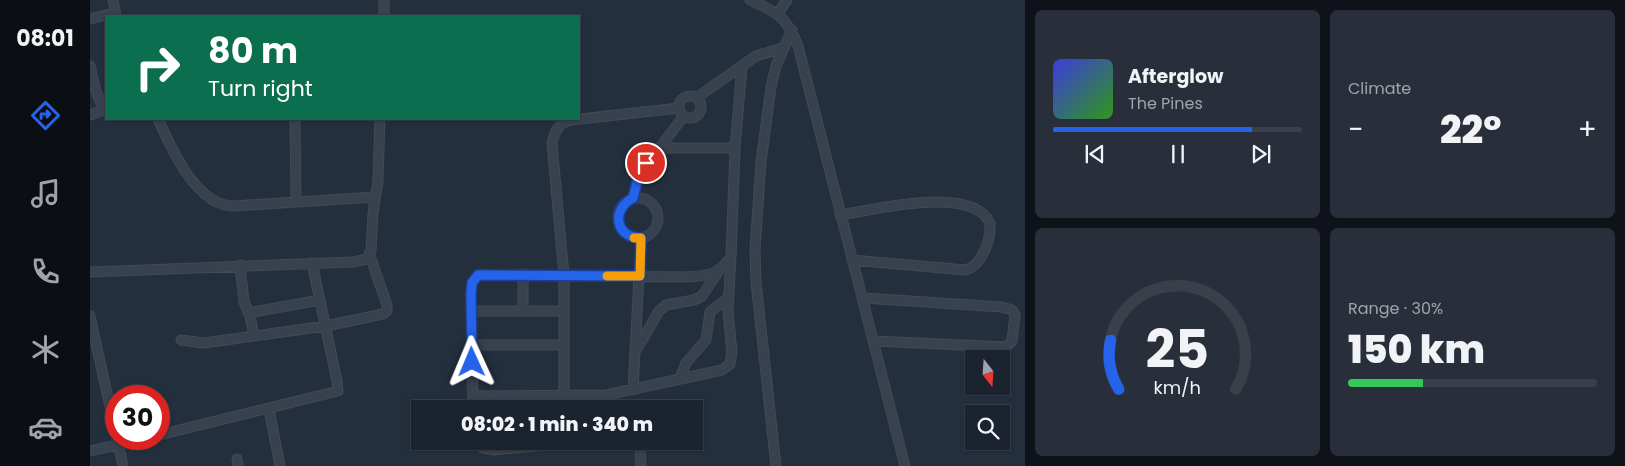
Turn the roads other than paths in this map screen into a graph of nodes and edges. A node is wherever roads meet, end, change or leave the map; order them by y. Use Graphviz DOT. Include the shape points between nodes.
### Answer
graph roads {
  1 [pos="113,0"];
  2 [pos="384,0"];
  3 [pos="750,0"];
  4 [pos="786,0"];
  5 [pos="778,13"];
  6 [pos="116,14"];
  7 [pos="384,15"];
  8 [pos="105,16"];
  9 [pos="90,19"];
  10 [pos="792,30"];
  11 [pos="782,48"];
  12 [pos="90,66"];
  13 [pos="742,66"];
  14 [pos="696,98"];
  15 [pos="105,109"];
  16 [pos="681,112"];
  17 [pos="90,115"];
  18 [pos="580,119"];
  19 [pos="159,120"];
  20 [pos="296,120"];
  21 [pos="380,120"];
  22 [pos="571,120"];
  23 [pos="658,148"];
  24 [pos="735,148"];
  25 [pos="375,197"];
  26 [pos="633,198"];
  27 [pos="296,201"];
  28 [pos="840,215"];
  29 [pos="641,238"];
  30 [pos="370,256"];
  31 [pos="731,257"];
  32 [pos="852,260"];
  33 [pos="312,263"];
  34 [pos="240,265"];
  35 [pos="90,272"];
  36 [pos="718,272"];
  37 [pos="523,274"];
  38 [pos="564,275"];
  39 [pos="640,276"];
  40 [pos="729,297"];
  41 [pos="863,298"];
  42 [pos="320,300"];
  43 [pos="690,301"];
  44 [pos="472,311"];
  45 [pos="523,311"];
  46 [pos="564,311"];
  47 [pos="248,313"];
  48 [pos="90,316"];
  49 [pos="708,319"];
  50 [pos="326,326"];
  51 [pos="254,336"];
  52 [pos="181,340"];
  53 [pos="874,341"];
  54 [pos="472,345"];
  55 [pos="564,345"];
  56 [pos="636,350"];
  57 [pos="680,379"];
  58 [pos="105,386"];
  59 [pos="633,390"];
  60 [pos="472,396"];
  61 [pos="564,396"];
  62 [pos="472,400"];
  63 [pos="269,409"];
  64 [pos="170,432"];
  65 [pos="105,448"];
  66 [pos="119,450"];
  67 [pos="640,450"];
  68 [pos="90,451"];
  69 [pos="123,466"];
  70 [pos="280,466"];
  71 [pos="641,466"];
  72 [pos="776,466"];
  73 [pos="906,466"];
  1 -- 6 [label="street"];
  2 -- 7 [label="street"];
  3 -- 5 [label="street"];
  4 -- 5 [label="street"];
  5 -- 10 [label="street"];
  8 -- 9 [label="street"];
  10 -- 11 [label="street"];
  10 -- 28 [label="street"];
  11 -- 13 [label="street" via="756,56"];
  11 -- 72 [label="street" via="770,96 755,249"];
  12 -- 15 [label="street" via="96,91"];
  13 -- 14 [label="street"];
  13 -- 24 [label="street"];
  14 -- 16 [label="street" via="684,98"];
  14 -- 16 [label="street" via="700,108 698,114 691,118"];
  15 -- 17 [label="street"];
  16 -- 18 [label="street"];
  16 -- 23 [label="street"];
  19 -- 27 [label="street" via="197,188 210,200 226,206"];
  20 -- 27 [label="street"];
  21 -- 25 [label="street"];
  22 -- 38 [label="street" via="560,125 552,143"];
  23 -- 24 [label="street"];
  23 -- 26 [label="street" via="639,174"];
  24 -- 31 [label="street"];
  25 -- 27 [label="street"];
  25 -- 30 [label="street"];
  26 -- 29 [label="street" via="622,206 619,225 628,236"];
  26 -- 29 [label="street" via="647,200 657,210 657,225 648,236"];
  28 -- 32 [label="street"];
  28 -- 32 [label="street" via="946,201 972,207 990,223 987,243 980,258 975,266 966,270"];
  29 -- 39 [label="street"];
  30 -- 33 [label="street" via="362,261"];
  30 -- 50 [label="street" via="387,311"];
  31 -- 36 [label="street"];
  31 -- 40 [label="street"];
  32 -- 41 [label="street"];
  33 -- 34 [label="street"];
  33 -- 42 [label="street"];
  34 -- 35 [label="street"];
  34 -- 47 [label="street"];
  36 -- 39 [label="street" via="687,277"];
  36 -- 43 [label="street" via="702,296"];
  37 -- 38 [label="street"];
  37 -- 44 [label="street" via="478,275 472,283"];
  37 -- 45 [label="street"];
  38 -- 39 [label="street"];
  38 -- 46 [label="street"];
  39 -- 56 [label="street"];
  40 -- 49 [label="street" via="710,312"];
  40 -- 57 [label="street" via="730,364 722,370"];
  41 -- 53 [label="street"];
  41 -- 53 [label="street" via="1002,307 1014,313 1012,341 1006,347"];
  42 -- 47 [label="street"];
  42 -- 50 [label="street"];
  43 -- 49 [label="street" via="700,304"];
  43 -- 56 [label="street" via="666,305 659,311"];
  44 -- 45 [label="street"];
  44 -- 54 [label="street"];
  45 -- 46 [label="street"];
  46 -- 55 [label="street"];
  47 -- 51 [label="street"];
  48 -- 58 [label="street"];
  49 -- 57 [label="street" via="706,340 686,363"];
  50 -- 51 [label="street"];
  50 -- 63 [label="street" via="338,391"];
  51 -- 52 [label="street" via="204,343"];
  53 -- 73 [label="street"];
  54 -- 55 [label="street"];
  54 -- 60 [label="street"];
  55 -- 61 [label="street"];
  56 -- 59 [label="street"];
  57 -- 59 [label="street"];
  59 -- 61 [label="street" via="606,395"];
  60 -- 61 [label="street"];
  60 -- 62 [label="street"];
  63 -- 64 [label="street"];
  63 -- 70 [label="street"];
  65 -- 68 [label="street"];
  66 -- 69 [label="street"];
  67 -- 71 [label="street"];
}
